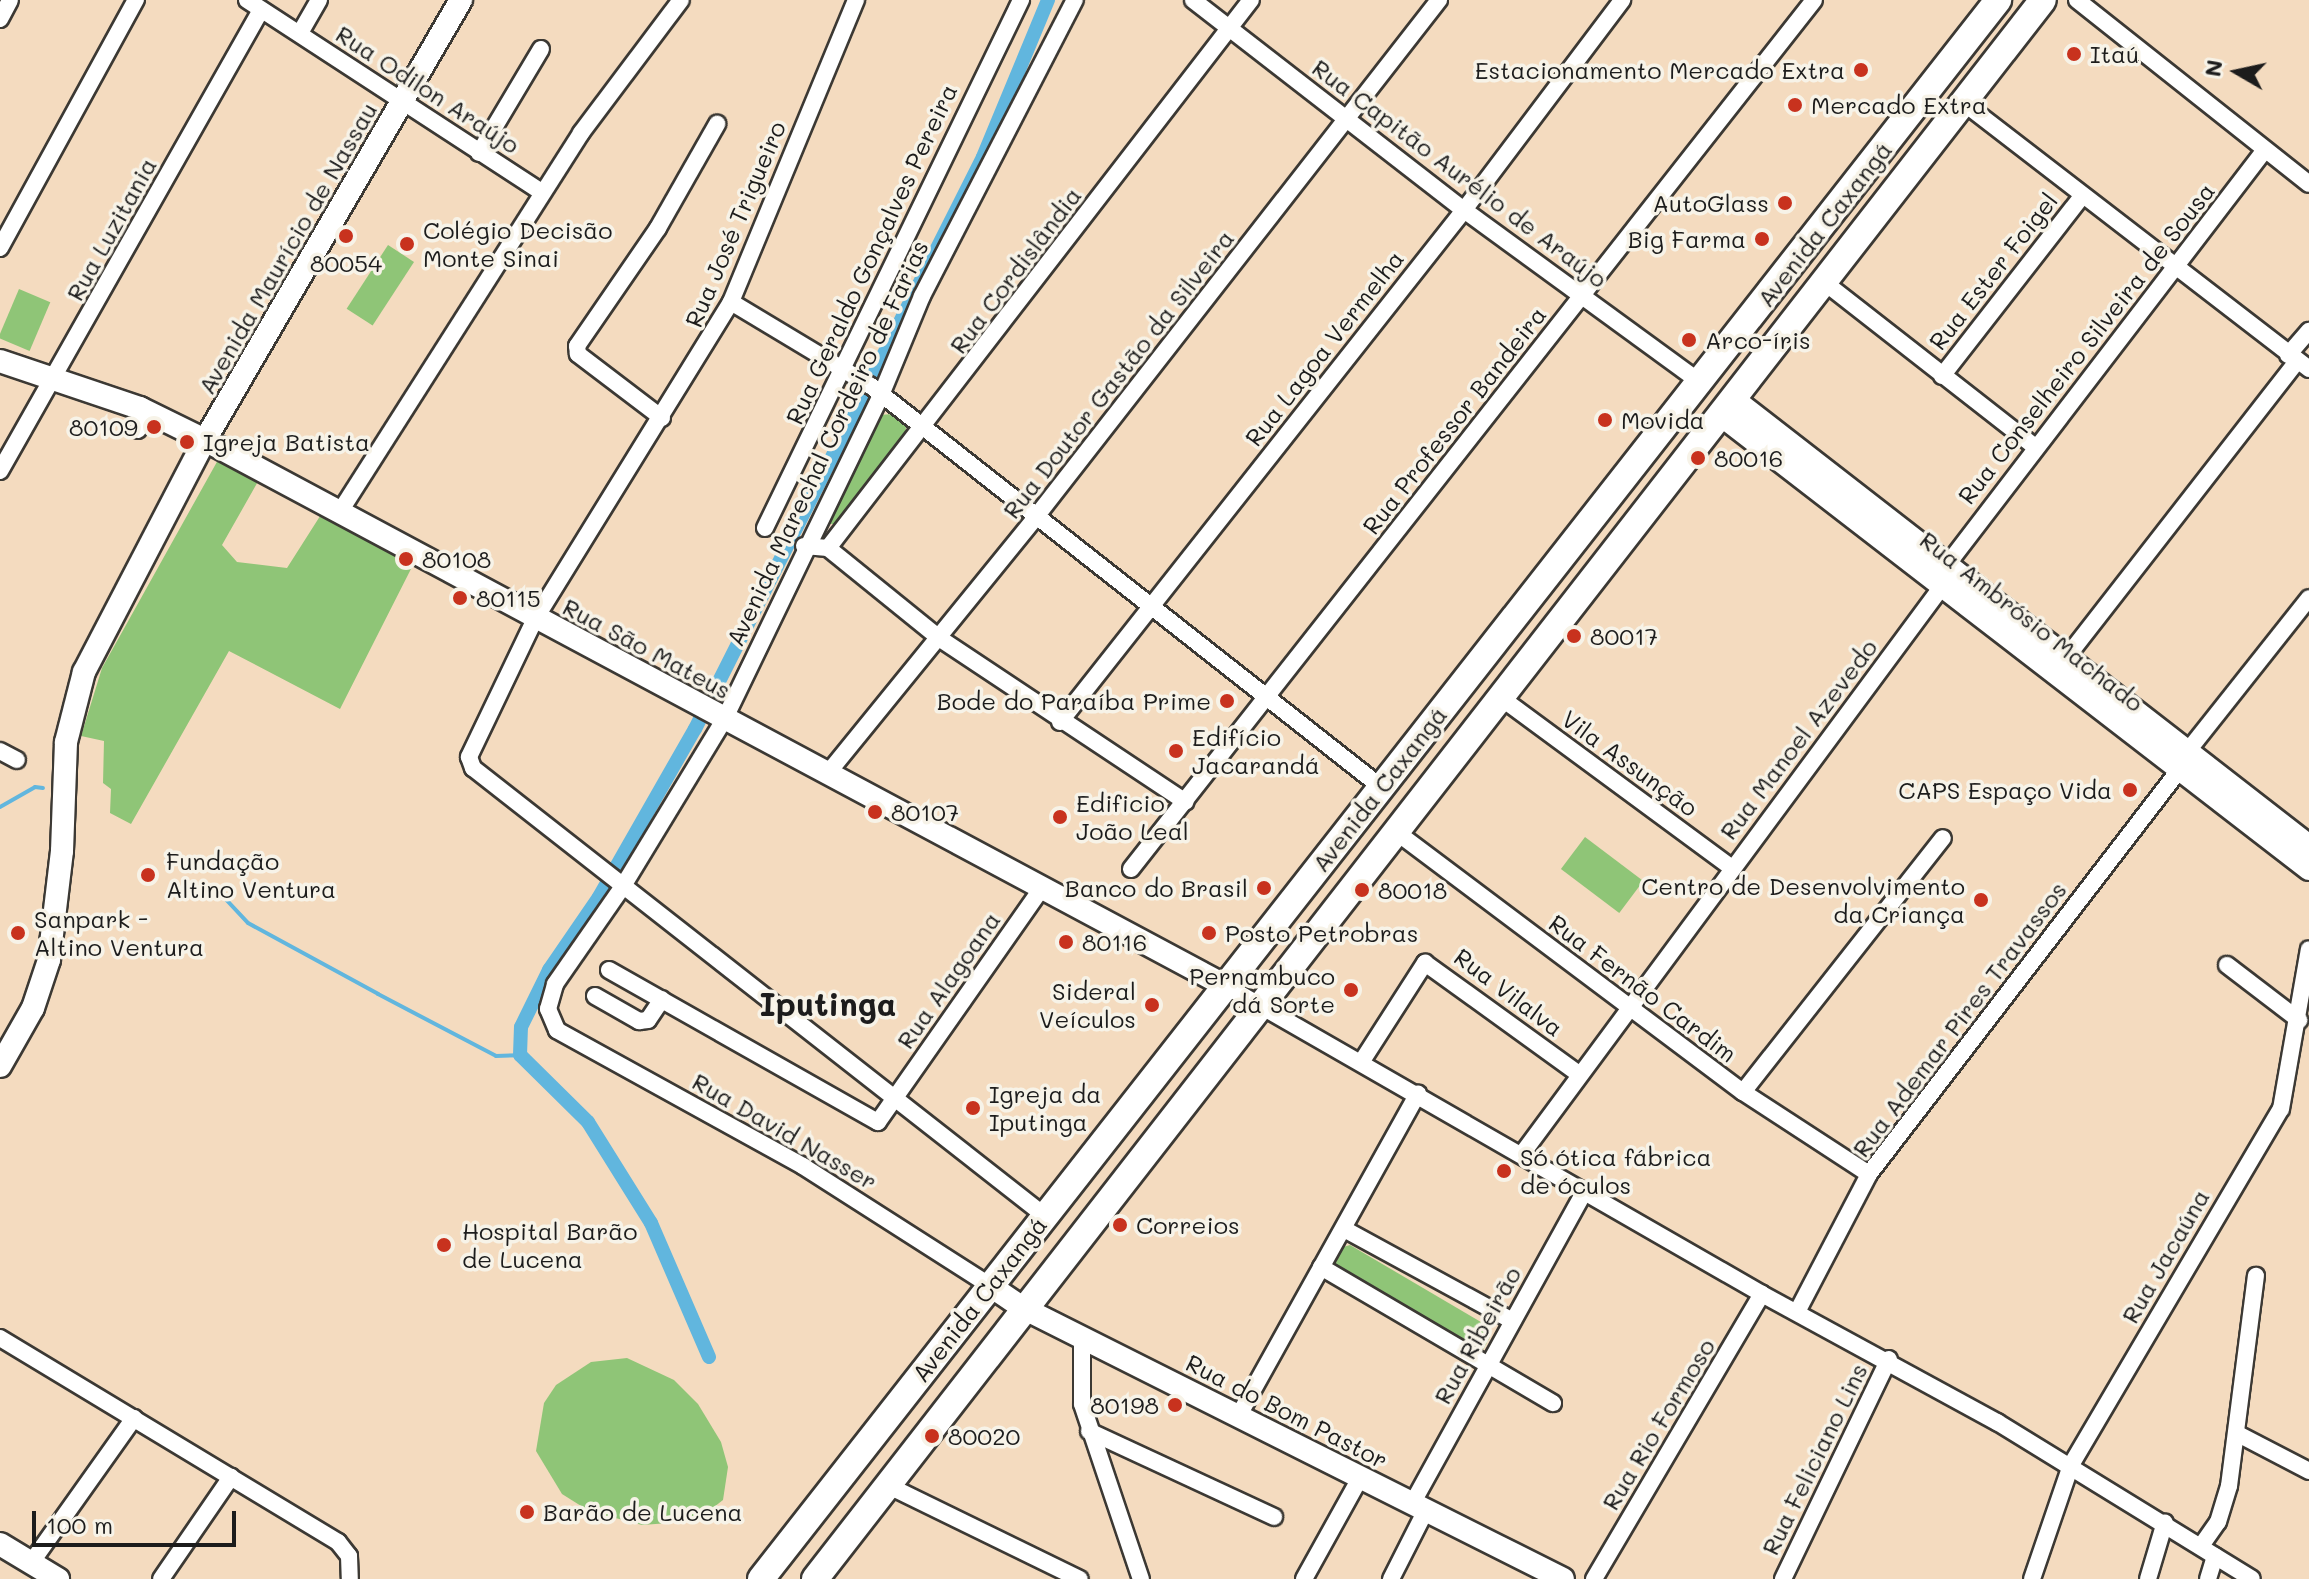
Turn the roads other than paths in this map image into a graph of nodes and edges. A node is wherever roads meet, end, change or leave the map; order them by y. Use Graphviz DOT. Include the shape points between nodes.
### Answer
graph roads {
  1 [pos="10,0"];
  2 [pos="136,0"];
  3 [pos="247,0"];
  4 [pos="319,0"];
  5 [pos="461,0"];
  6 [pos="681,0"];
  7 [pos="856,0"];
  8 [pos="1021,0"];
  9 [pos="1075,0"];
  10 [pos="1193,0"];
  11 [pos="1251,0"];
  12 [pos="1439,0"];
  13 [pos="1622,0"];
  14 [pos="1814,0"];
  15 [pos="1998,0"];
  16 [pos="2043,0"];
  17 [pos="2077,0"];
  18 [pos="261,10"];
  19 [pos="0,19"];
  20 [pos="1229,29"];
  21 [pos="300,33"];
  22 [pos="541,49"];
  23 [pos="1962,101"];
  24 [pos="401,105"];
  25 [pos="1348,121"];
  26 [pos="717,124"];
  27 [pos="2264,151"];
  28 [pos="479,153"];
  29 [pos="2309,184"];
  30 [pos="542,192"];
  31 [pos="2082,196"];
  32 [pos="1464,210"];
  33 [pos="0,248"];
  34 [pos="2174,268"];
  35 [pos="1824,282"];
  36 [pos="1582,295"];
  37 [pos="731,302"];
  38 [pos="2309,331"];
  39 [pos="0,361"];
  40 [pos="2298,362"];
  41 [pos="848,372"];
  42 [pos="1942,376"];
  43 [pos="54,378"];
  44 [pos="1700,382"];
  45 [pos="876,390"];
  46 [pos="1727,407"];
  47 [pos="662,418"];
  48 [pos="922,431"];
  49 [pos="205,440"];
  50 [pos="2035,447"];
  51 [pos="0,471"];
  52 [pos="341,510"];
  53 [pos="1035,518"];
  54 [pos="765,528"];
  55 [pos="804,546"];
  56 [pos="828,548"];
  57 [pos="1945,575"];
  58 [pos="2309,598"];
  59 [pos="1150,608"];
  60 [pos="535,619"];
  61 [pos="939,638"];
  62 [pos="2066,658"];
  63 [pos="1500,697"];
  64 [pos="1267,699"];
  65 [pos="707,708"];
  66 [pos="1060,722"];
  67 [pos="0,751"];
  68 [pos="17,760"];
  69 [pos="2183,760"];
  70 [pos="828,773"];
  71 [pos="1381,787"];
  72 [pos="1186,802"];
  73 [pos="1395,831"];
  74 [pos="1943,838"];
  75 [pos="2309,846"];
  76 [pos="1732,868"];
  77 [pos="1131,869"];
  78 [pos="2309,869"];
  79 [pos="620,884"];
  80 [pos="1041,889"];
  81 [pos="2309,949"];
  82 [pos="2227,965"];
  83 [pos="609,970"];
  84 [pos="1226,986"];
  85 [pos="595,996"];
  86 [pos="662,999"];
  87 [pos="1260,1004"];
  88 [pos="1627,1009"];
  89 [pos="2299,1020"];
  90 [pos="551,1025"];
  91 [pos="1362,1061"];
  92 [pos="0,1066"];
  93 [pos="1579,1074"];
  94 [pos="1743,1092"];
  95 [pos="1418,1094"];
  96 [pos="895,1098"];
  97 [pos="1522,1154"];
  98 [pos="1869,1174"];
  99 [pos="1585,1191"];
  100 [pos="1044,1215"];
  101 [pos="1344,1229"];
  102 [pos="1321,1267"];
  103 [pos="2256,1276"];
  104 [pos="989,1285"];
  105 [pos="1762,1294"];
  106 [pos="1023,1308"];
  107 [pos="1797,1312"];
  108 [pos="1513,1321"];
  109 [pos="1082,1337"];
  110 [pos="0,1338"];
  111 [pos="1889,1359"];
  112 [pos="1488,1363"];
  113 [pos="1553,1403"];
  114 [pos="1239,1415"];
  115 [pos="134,1418"];
  116 [pos="1089,1431"];
  117 [pos="2238,1434"];
  118 [pos="2071,1465"];
  119 [pos="2309,1471"];
  120 [pos="1361,1476"];
  121 [pos="231,1477"];
  122 [pos="889,1486"];
  123 [pos="1419,1507"];
  124 [pos="1274,1517"];
  125 [pos="2165,1522"];
  126 [pos="0,1544"];
  127 [pos="2208,1551"];
  128 [pos="27,1571"];
  129 [pos="58,1579"];
  130 [pos="161,1579"];
  131 [pos="350,1579"];
  132 [pos="761,1579"];
  133 [pos="815,1579"];
  134 [pos="1080,1579"];
  135 [pos="1141,1579"];
  136 [pos="1304,1579"];
  137 [pos="1391,1579"];
  138 [pos="1563,1579"];
  139 [pos="1594,1579"];
  140 [pos="1783,1579"];
  141 [pos="2032,1579"];
  142 [pos="2148,1579"];
  143 [pos="2208,1579"];
  144 [pos="2252,1579"];
  1 -- 19 [label="street"];
  2 -- 33 [label="street"];
  3 -- 18 [label="street, Rua Odilon Araújo"];
  4 -- 21 [label="street"];
  5 -- 24 [label="street, Avenida Maurício de Nassau"];
  6 -- 30 [label="street"];
  7 -- 37 [label="street, Rua José Trigueiro"];
  8 -- 41 [label="street, Rua Geraldo Gonçalves Pereira"];
  9 -- 45 [label="street, Avenida Marechal Cordeiro de Farias"];
  10 -- 20 [label="street, Rua Capitão Aurélio de Araújo"];
  11 -- 20 [label="street, Rua Cordislândia"];
  12 -- 25 [label="street, Rua Doutor Gastão da Silveira"];
  13 -- 32 [label="street, Rua Lagoa Vermelha"];
  14 -- 36 [label="street, Rua Professor Bandeira"];
  15 -- 44 [label="main road, Avenida Caxangá"];
  16 -- 23 [label="main road, Avenida Caxangá"];
  17 -- 27 [label="street"];
  18 -- 21 [label="street, Rua Odilon Araújo"];
  18 -- 43 [label="street, Rua Luzitania"];
  20 -- 25 [label="street, Rua Capitão Aurélio de Araújo"];
  20 -- 48 [label="street, Rua Cordislândia"];
  21 -- 24 [label="street, Rua Odilon Araújo"];
  22 -- 28 [label="street"];
  23 -- 31 [label="street"];
  23 -- 35 [label="main road, Avenida Caxangá"];
  24 -- 28 [label="street, Rua Odilon Araújo"];
  24 -- 49 [label="street, Avenida Maurício de Nassau"];
  25 -- 32 [label="street, Rua Capitão Aurélio de Araújo"];
  25 -- 53 [label="street, Rua Doutor Gastão da Silveira"];
  26 -- 47 [label="street" via="658,228 577,346 578,354"];
  27 -- 29 [label="street"];
  27 -- 34 [label="street, Rua Conselheiro Silveira de Sousa"];
  28 -- 30 [label="street, Rua Odilon Araújo"];
  30 -- 52 [label="street"];
  31 -- 34 [label="street"];
  31 -- 42 [label="street, Rua Ester Foigel"];
  32 -- 36 [label="street, Rua Capitão Aurélio de Araújo"];
  32 -- 59 [label="street, Rua Lagoa Vermelha"];
  34 -- 40 [label="street"];
  34 -- 50 [label="street, Rua Conselheiro Silveira de Sousa"];
  35 -- 42 [label="street"];
  35 -- 46 [label="main road, Avenida Caxangá"];
  36 -- 44 [label="street, Rua Capitão Aurélio de Araújo"];
  36 -- 64 [label="street, Rua Professor Bandeira"];
  37 -- 41 [label="street"];
  37 -- 47 [label="street, Rua José Trigueiro"];
  38 -- 40 [label="street"];
  39 -- 43 [label="street, Rua São Mateus"];
  40 -- 62 [label="street"];
  41 -- 45 [label="street"];
  41 -- 54 [label="street, Rua Geraldo Gonçalves Pereira"];
  42 -- 50 [label="street"];
  43 -- 49 [label="street, Rua São Mateus" via="144,421"];
  43 -- 51 [label="street, Rua Luzitania"];
  44 -- 71 [label="main road, Avenida Caxangá"];
  45 -- 48 [label="street"];
  45 -- 55 [label="street, Avenida Marechal Cordeiro de Farias"];
  46 -- 57 [label="street, Rua Ambrósio Machado"];
  46 -- 63 [label="main road, Avenida Caxangá"];
  47 -- 60 [label="street, Rua José Trigueiro"];
  48 -- 53 [label="street"];
  48 -- 56 [label="street, Rua Cordislândia"];
  49 -- 52 [label="street, Rua São Mateus"];
  49 -- 92 [label="street, Avenida Maurício de Nassau" via="84,672 66,742 62,851 49,960 33,1008"];
  50 -- 57 [label="street, Rua Conselheiro Silveira de Sousa"];
  52 -- 60 [label="street, Rua São Mateus"];
  53 -- 59 [label="street"];
  53 -- 61 [label="street, Rua Doutor Gastão da Silveira"];
  55 -- 56 [label="street"];
  55 -- 65 [label="street, Avenida Marechal Cordeiro de Farias"];
  56 -- 61 [label="street"];
  57 -- 62 [label="street, Rua Ambrósio Machado"];
  57 -- 69 [label="street, Rua Ambrósio Machado"];
  57 -- 76 [label="street, Rua Manoel Azevedo"];
  58 -- 69 [label="street, Rua Ademar Pires Travassos"];
  59 -- 64 [label="street"];
  59 -- 66 [label="street, Rua Lagoa Vermelha"];
  60 -- 65 [label="street, Rua São Mateus"];
  60 -- 79 [label="street, Rua José Trigueiro" via="469,757 473,768"];
  61 -- 66 [label="street"];
  61 -- 70 [label="street, Rua Doutor Gastão da Silveira"];
  62 -- 69 [label="street, Rua Ambrósio Machado"];
  63 -- 73 [label="main road, Avenida Caxangá"];
  63 -- 76 [label="street, Vila Assunção"];
  64 -- 71 [label="street"];
  64 -- 72 [label="street, Rua Professor Bandeira"];
  65 -- 70 [label="street, Rua São Mateus"];
  65 -- 79 [label="street, Avenida Marechal Cordeiro de Farias"];
  66 -- 72 [label="street"];
  67 -- 68 [label="street"];
  69 -- 75 [label="street, Rua Ambrósio Machado"];
  69 -- 78 [label="street, Rua Ambrósio Machado"];
  69 -- 98 [label="street, Rua Ademar Pires Travassos"];
  70 -- 80 [label="street, Rua São Mateus"];
  71 -- 84 [label="main road, Avenida Caxangá"];
  72 -- 77 [label="street, Rua Professor Bandeira"];
  73 -- 87 [label="main road, Avenida Caxangá"];
  73 -- 88 [label="street, Rua Fernão Cardim"];
  74 -- 94 [label="street"];
  76 -- 88 [label="street, Rua Manoel Azevedo"];
  79 -- 90 [label="street, Avenida Marechal Cordeiro de Farias" via="555,984 548,1009"];
  79 -- 96 [label="street"];
  80 -- 84 [label="street, Rua São Mateus"];
  80 -- 96 [label="street, Rua Alagoana"];
  81 -- 89 [label="street, Rua Jacaúna"];
  82 -- 89 [label="street"];
  83 -- 86 [label="street"];
  84 -- 87 [label="street, Rua São Mateus"];
  84 -- 100 [label="main road, Avenida Caxangá"];
  85 -- 86 [label="street" via="639,1021 648,1020"];
  86 -- 96 [label="street, Rua Alagoana" via="878,1122"];
  87 -- 91 [label="street, Rua São Mateus"];
  87 -- 106 [label="main road, Avenida Caxangá"];
  88 -- 93 [label="street, Rua Manoel Azevedo"];
  88 -- 94 [label="street, Rua Fernão Cardim"];
  89 -- 118 [label="street, Rua Jacaúna" via="2281,1109"];
  90 -- 104 [label="street, Rua David Nasser" via="803,1166"];
  91 -- 93 [label="street, Rua Vilalva" via="1425,963"];
  91 -- 95 [label="street, Rua São Mateus"];
  93 -- 97 [label="street, Rua Manoel Azevedo"];
  94 -- 98 [label="street, Rua Fernão Cardim"];
  95 -- 97 [label="street, Rua São Mateus"];
  95 -- 101 [label="street"];
  96 -- 100 [label="street"];
  97 -- 99 [label="street, Rua São Mateus"];
  98 -- 107 [label="street, Rua Ademar Pires Travassos"];
  99 -- 105 [label="street, Rua São Mateus"];
  99 -- 108 [label="street, Rua Ribeirão"];
  100 -- 104 [label="main road, Avenida Caxangá"];
  101 -- 102 [label="street"];
  101 -- 108 [label="street"];
  102 -- 112 [label="street"];
  102 -- 114 [label="street"];
  103 -- 117 [label="street"];
  104 -- 106 [label="street, Rua do Bom Pastor"];
  104 -- 132 [label="main road, Avenida Caxangá"];
  105 -- 107 [label="street, Rua São Mateus"];
  105 -- 139 [label="street, Rua Rio Formoso"];
  106 -- 109 [label="street, Rua do Bom Pastor"];
  106 -- 122 [label="main road, Avenida Caxangá"];
  107 -- 111 [label="street, Rua São Mateus"];
  108 -- 112 [label="street, Rua Ribeirão"];
  109 -- 114 [label="street, Rua do Bom Pastor"];
  109 -- 116 [label="street" via="1079,1382"];
  110 -- 115 [label="street"];
  111 -- 118 [label="street, Rua São Mateus"];
  111 -- 140 [label="street, Rua Feliciano Lins"];
  112 -- 113 [label="street"];
  112 -- 123 [label="street, Rua Ribeirão"];
  114 -- 120 [label="street, Rua do Bom Pastor"];
  115 -- 121 [label="street"];
  115 -- 128 [label="street"];
  116 -- 124 [label="street"];
  116 -- 135 [label="street"];
  117 -- 119 [label="street"];
  117 -- 127 [label="street" via="2225,1505"];
  118 -- 125 [label="street, Rua São Mateus"];
  118 -- 141 [label="street, Rua Jacaúna"];
  120 -- 123 [label="street, Rua do Bom Pastor"];
  120 -- 136 [label="street"];
  121 -- 130 [label="street"];
  121 -- 131 [label="street" via="338,1542 349,1556"];
  122 -- 133 [label="main road, Avenida Caxangá"];
  122 -- 134 [label="street"];
  123 -- 137 [label="street, Rua Ribeirão"];
  123 -- 138 [label="street, Rua do Bom Pastor"];
  125 -- 127 [label="street, Rua São Mateus"];
  125 -- 142 [label="street"];
  126 -- 128 [label="street"];
  127 -- 143 [label="street"];
  127 -- 144 [label="street, Rua São Mateus"];
  128 -- 129 [label="street"];
}
